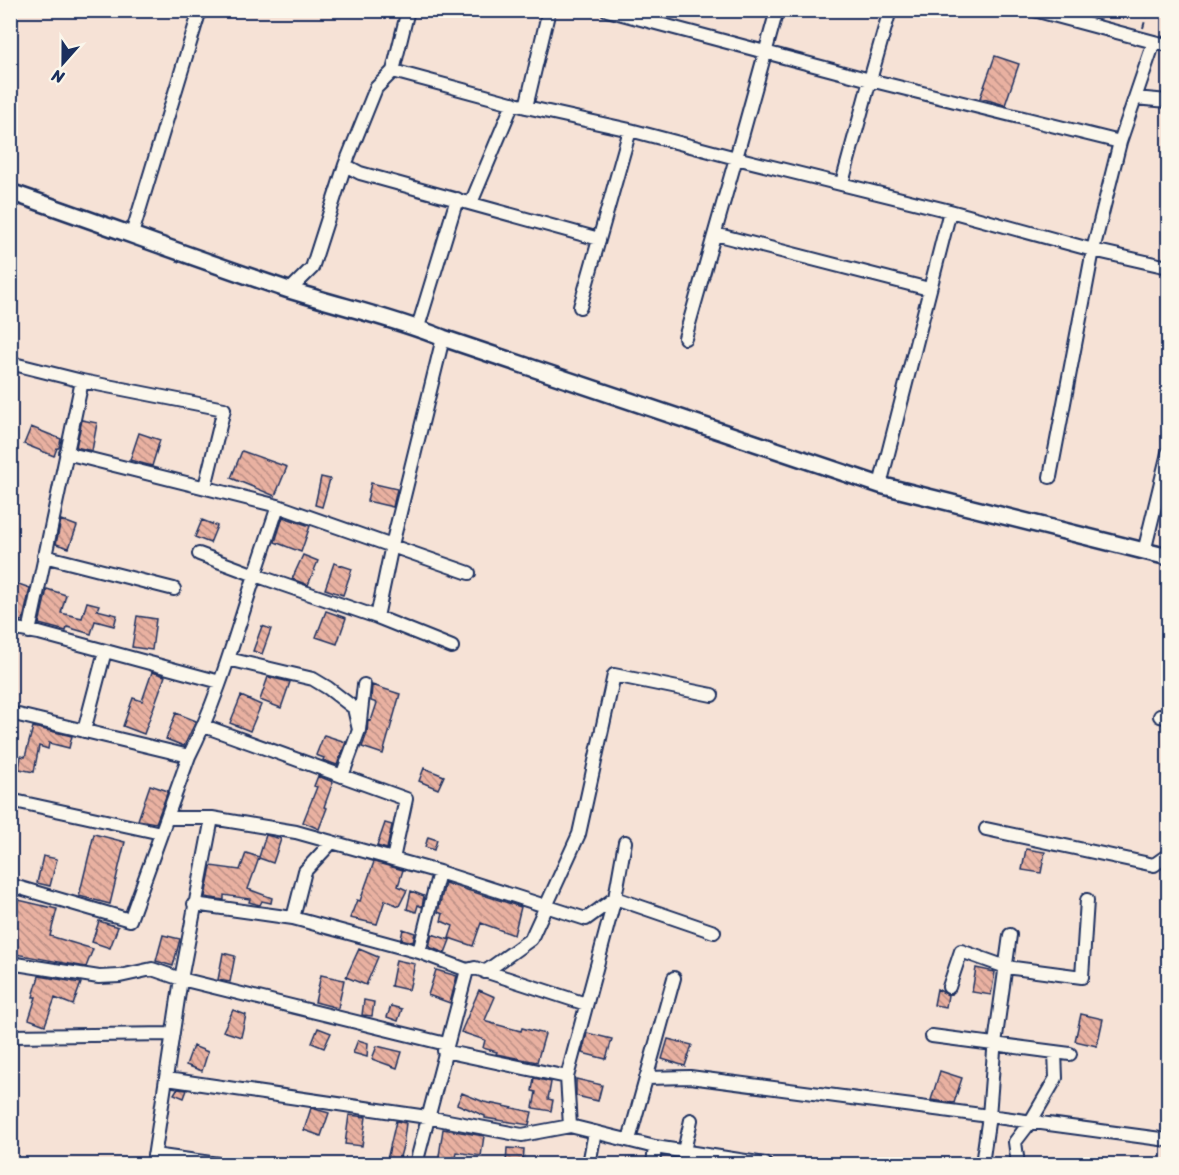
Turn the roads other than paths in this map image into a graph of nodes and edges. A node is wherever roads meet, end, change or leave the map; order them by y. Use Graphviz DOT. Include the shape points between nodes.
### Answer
graph roads {
  1 [pos="200,10"];
  2 [pos="408,10"];
  3 [pos="549,10"];
  4 [pos="607,10"];
  5 [pos="777,10"];
  6 [pos="890,10"];
  7 [pos="1034,10"];
  8 [pos="1154,42"];
  9 [pos="1168,45"];
  10 [pos="764,53"];
  11 [pos="393,71"];
  12 [pos="870,80"];
  13 [pos="1135,98"];
  14 [pos="1168,101"];
  15 [pos="513,103"];
  16 [pos="526,107"];
  17 [pos="630,130"];
  18 [pos="1120,142"];
  19 [pos="735,158"];
  20 [pos="345,165"];
  21 [pos="843,183"];
  22 [pos="10,192"];
  23 [pos="457,199"];
  24 [pos="471,203"];
  25 [pos="950,211"];
  26 [pos="132,234"];
  27 [pos="715,234"];
  28 [pos="599,239"];
  29 [pos="1093,250"];
  30 [pos="1168,267"];
  31 [pos="929,289"];
  32 [pos="290,290"];
  33 [pos="580,307"];
  34 [pos="418,327"];
  35 [pos="443,338"];
  36 [pos="685,338"];
  37 [pos="10,363"];
  38 [pos="82,381"];
  39 [pos="66,453"];
  40 [pos="1168,453"];
  41 [pos="1050,477"];
  42 [pos="880,485"];
  43 [pos="205,487"];
  44 [pos="278,506"];
  45 [pos="392,545"];
  46 [pos="1144,552"];
  47 [pos="199,555"];
  48 [pos="44,556"];
  49 [pos="1168,557"];
  50 [pos="470,573"];
  51 [pos="255,575"];
  52 [pos="174,589"];
  53 [pos="377,617"];
  54 [pos="10,628"];
  55 [pos="29,632"];
  56 [pos="452,647"];
  57 [pos="105,651"];
  58 [pos="228,658"];
  59 [pos="220,681"];
  60 [pos="364,685"];
  61 [pos="712,696"];
  62 [pos="10,713"];
  63 [pos="204,726"];
  64 [pos="359,730"];
  65 [pos="84,731"];
  66 [pos="189,756"];
  67 [pos="342,776"];
  68 [pos="10,800"];
  69 [pos="167,818"];
  70 [pos="212,818"];
  71 [pos="986,829"];
  72 [pos="161,833"];
  73 [pos="332,842"];
  74 [pos="625,842"];
  75 [pos="1168,855"];
  76 [pos="393,859"];
  77 [pos="1154,865"];
  78 [pos="1168,869"];
  79 [pos="439,872"];
  80 [pos="10,885"];
  81 [pos="615,898"];
  82 [pos="1087,900"];
  83 [pos="194,904"];
  84 [pos="546,907"];
  85 [pos="293,918"];
  86 [pos="714,932"];
  87 [pos="1010,935"];
  88 [pos="419,952"];
  89 [pos="10,963"];
  90 [pos="1006,967"];
  91 [pos="467,970"];
  92 [pos="485,972"];
  93 [pos="674,978"];
  94 [pos="181,979"];
  95 [pos="949,987"];
  96 [pos="586,1004"];
  97 [pos="173,1034"];
  98 [pos="10,1036"];
  99 [pos="932,1036"];
  100 [pos="995,1044"];
  101 [pos="445,1047"];
  102 [pos="1055,1052"];
  103 [pos="1070,1054"];
  104 [pos="567,1077"];
  105 [pos="646,1078"];
  106 [pos="167,1079"];
  107 [pos="989,1116"];
  108 [pos="427,1117"];
  109 [pos="691,1120"];
  110 [pos="1031,1121"];
  111 [pos="570,1126"];
  112 [pos="595,1132"];
  113 [pos="629,1140"];
  114 [pos="1168,1140"];
  115 [pos="655,1147"];
  116 [pos="684,1151"];
  117 [pos="153,1160"];
  118 [pos="218,1164"];
  119 [pos="416,1164"];
  120 [pos="589,1164"];
  121 [pos="653,1164"];
  122 [pos="765,1164"];
  123 [pos="982,1164"];
  124 [pos="1018,1164"];
  1 -- 26 [label="street"];
  2 -- 11 [label="street"];
  3 -- 16 [label="street"];
  4 -- 10 [label="street"];
  5 -- 10 [label="street"];
  6 -- 12 [label="street"];
  7 -- 8 [label="street"];
  8 -- 9 [label="street"];
  8 -- 13 [label="street"];
  10 -- 12 [label="street"];
  10 -- 19 [label="street"];
  11 -- 15 [label="street"];
  11 -- 20 [label="street" via="376,88"];
  12 -- 18 [label="street"];
  12 -- 21 [label="street"];
  13 -- 14 [label="street"];
  13 -- 18 [label="street"];
  15 -- 16 [label="street"];
  15 -- 24 [label="street"];
  16 -- 17 [label="street"];
  17 -- 19 [label="street"];
  17 -- 28 [label="street"];
  18 -- 29 [label="street"];
  19 -- 21 [label="street"];
  19 -- 27 [label="street"];
  20 -- 23 [label="street" via="360,173"];
  20 -- 32 [label="street" via="312,268"];
  21 -- 25 [label="street"];
  22 -- 26 [label="street"];
  23 -- 24 [label="street"];
  23 -- 34 [label="street"];
  24 -- 28 [label="street"];
  25 -- 29 [label="street"];
  25 -- 31 [label="street"];
  26 -- 32 [label="street"];
  27 -- 31 [label="street"];
  27 -- 36 [label="street"];
  28 -- 33 [label="street"];
  29 -- 30 [label="street"];
  29 -- 41 [label="street"];
  31 -- 42 [label="street"];
  32 -- 34 [label="street"];
  34 -- 35 [label="street"];
  35 -- 42 [label="street"];
  35 -- 45 [label="street"];
  37 -- 38 [label="street"];
  38 -- 39 [label="street"];
  38 -- 43 [label="street" via="224,409"];
  39 -- 43 [label="street"];
  39 -- 48 [label="street"];
  40 -- 46 [label="street"];
  42 -- 46 [label="street"];
  43 -- 44 [label="street"];
  44 -- 45 [label="street"];
  44 -- 51 [label="street"];
  45 -- 50 [label="street"];
  45 -- 53 [label="street"];
  46 -- 49 [label="street"];
  47 -- 51 [label="street"];
  48 -- 52 [label="street"];
  48 -- 55 [label="street"];
  51 -- 53 [label="street"];
  51 -- 58 [label="street"];
  53 -- 56 [label="street"];
  54 -- 55 [label="street"];
  55 -- 57 [label="street"];
  57 -- 59 [label="street"];
  57 -- 65 [label="street"];
  58 -- 59 [label="street"];
  58 -- 64 [label="street" via="313,679 354,708"];
  59 -- 63 [label="street"];
  60 -- 64 [label="street"];
  61 -- 84 [label="street" via="614,675 579,834"];
  62 -- 65 [label="street"];
  63 -- 66 [label="street"];
  63 -- 67 [label="street"];
  64 -- 67 [label="street"];
  65 -- 66 [label="street"];
  66 -- 69 [label="street"];
  67 -- 76 [label="street" via="406,799"];
  68 -- 72 [label="street"];
  69 -- 70 [label="street"];
  69 -- 72 [label="street"];
  70 -- 73 [label="street"];
  70 -- 83 [label="street"];
  71 -- 77 [label="street"];
  72 -- 80 [label="street" via="130,920"];
  73 -- 76 [label="street"];
  73 -- 85 [label="street" via="305,871"];
  74 -- 81 [label="street"];
  75 -- 77 [label="street"];
  76 -- 79 [label="street"];
  77 -- 78 [label="street"];
  79 -- 84 [label="street"];
  79 -- 88 [label="street"];
  81 -- 84 [label="street" via="586,920"];
  81 -- 86 [label="street"];
  81 -- 96 [label="street"];
  82 -- 90 [label="street" via="1082,977"];
  83 -- 85 [label="street"];
  83 -- 94 [label="street"];
  84 -- 92 [label="street" via="531,939"];
  85 -- 88 [label="street"];
  87 -- 90 [label="street"];
  88 -- 91 [label="street"];
  89 -- 94 [label="street" via="99,977 152,969"];
  90 -- 95 [label="street" via="961,951"];
  90 -- 100 [label="street"];
  91 -- 92 [label="street"];
  91 -- 101 [label="street"];
  92 -- 96 [label="street"];
  93 -- 105 [label="street"];
  94 -- 97 [label="street"];
  94 -- 101 [label="street"];
  96 -- 104 [label="street"];
  97 -- 98 [label="street"];
  97 -- 106 [label="street"];
  99 -- 100 [label="street"];
  100 -- 102 [label="street"];
  100 -- 107 [label="street"];
  101 -- 104 [label="street"];
  101 -- 108 [label="street"];
  102 -- 103 [label="street"];
  102 -- 110 [label="street" via="1056,1078"];
  104 -- 111 [label="street"];
  105 -- 107 [label="street" via="690,1077"];
  105 -- 113 [label="street"];
  106 -- 108 [label="street"];
  106 -- 117 [label="street"];
  107 -- 110 [label="street"];
  107 -- 123 [label="street"];
  108 -- 111 [label="street" via="522,1135"];
  108 -- 119 [label="street"];
  109 -- 116 [label="street"];
  110 -- 114 [label="street"];
  110 -- 124 [label="street" via="1015,1142"];
  111 -- 112 [label="street"];
  112 -- 113 [label="street"];
  112 -- 120 [label="street"];
  113 -- 115 [label="street"];
  115 -- 116 [label="street"];
  115 -- 121 [label="street"];
  116 -- 122 [label="street"];
  117 -- 118 [label="street"];
}
